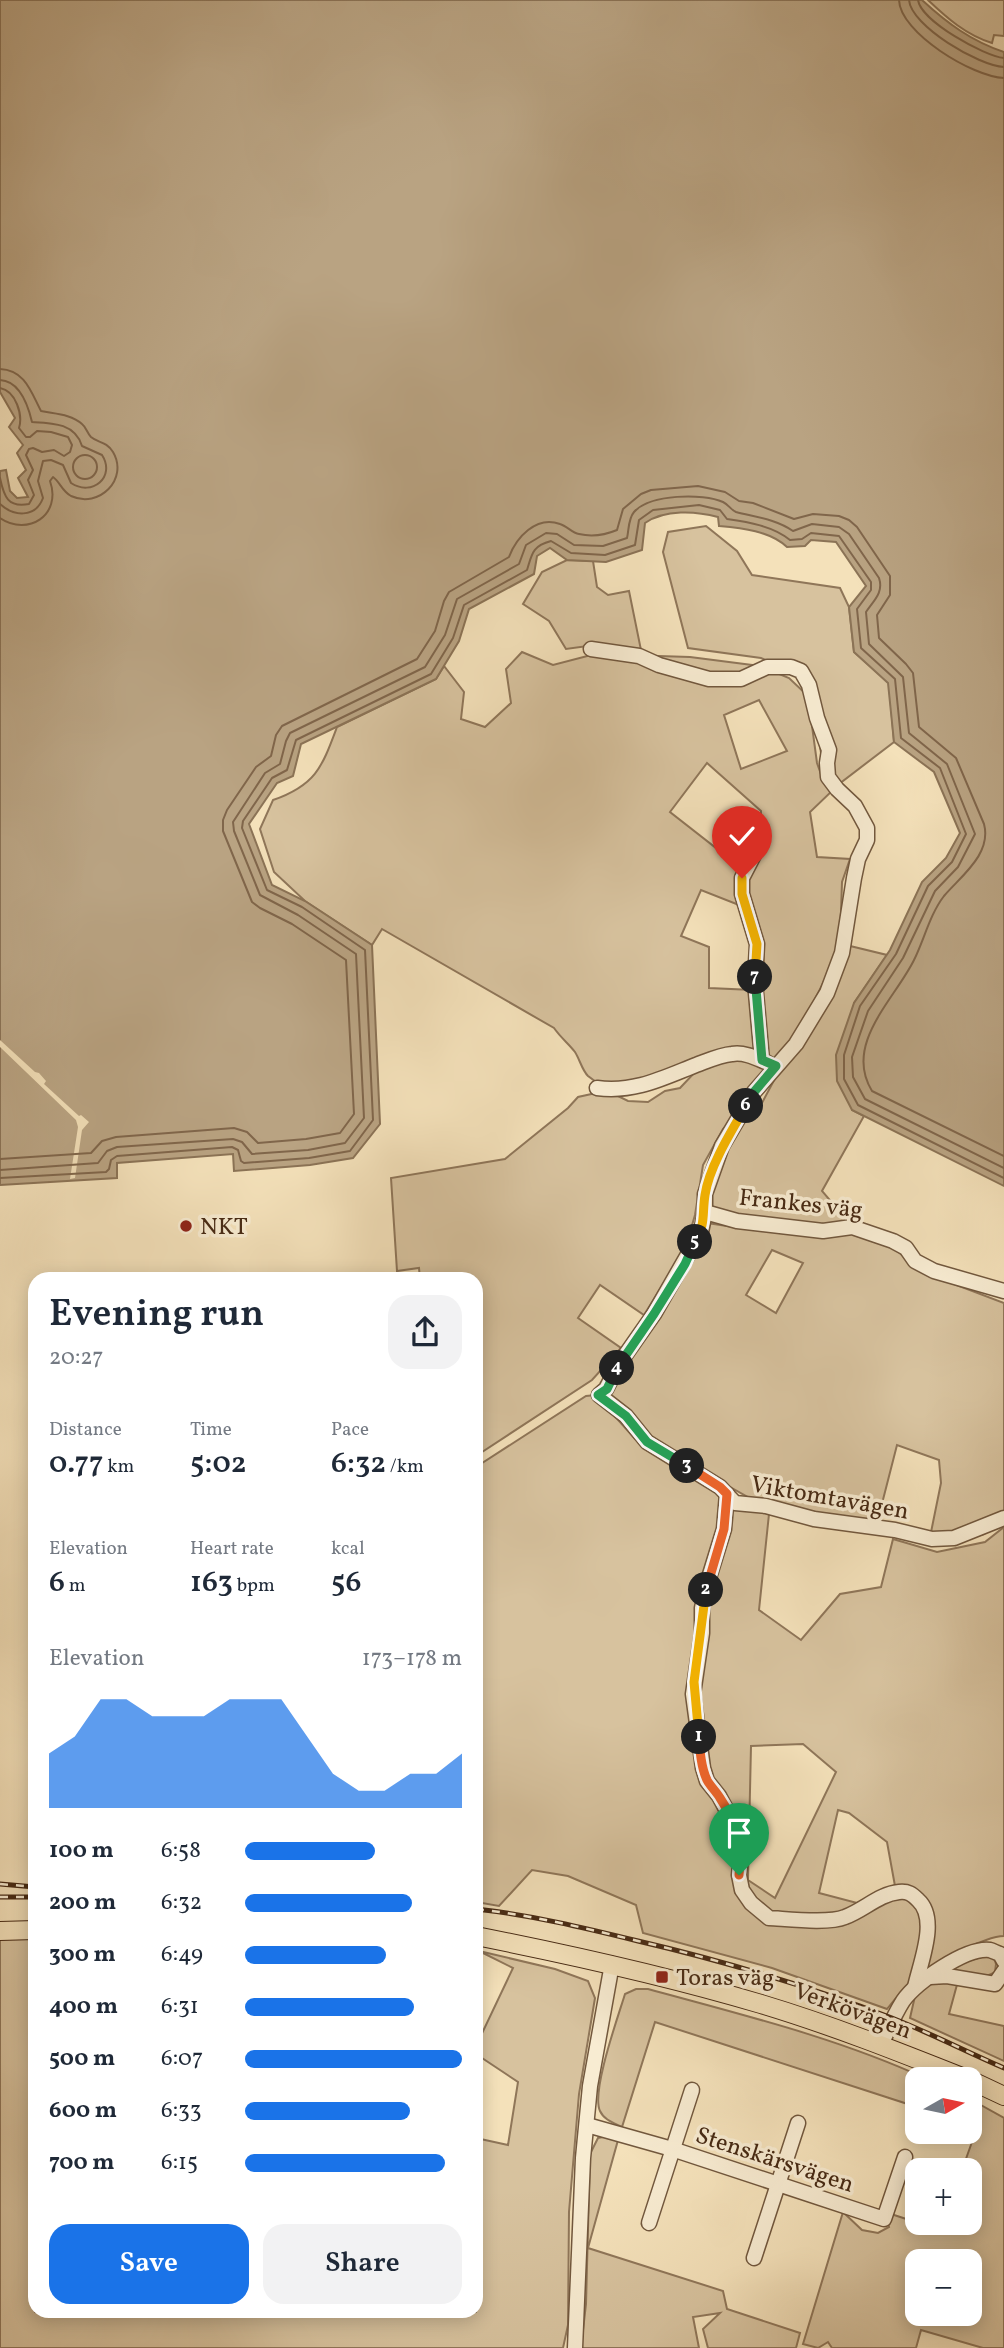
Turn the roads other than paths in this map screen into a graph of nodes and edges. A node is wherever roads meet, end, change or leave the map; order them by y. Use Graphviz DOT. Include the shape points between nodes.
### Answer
graph roads {
  1 [pos="592,649"];
  2 [pos="757,823"];
  3 [pos="769,1063"];
  4 [pos="597,1088"];
  5 [pos="705,1212"];
  6 [pos="1004,1292"];
  7 [pos="727,1494"];
  8 [pos="1004,1518"];
  9 [pos="28,1930"];
  10 [pos="0,1931"];
  11 [pos="483,1937"];
  12 [pos="1004,1961"];
  13 [pos="612,1965"];
  14 [pos="1004,1971"];
  15 [pos="929,1977"];
  16 [pos="915,1987"];
  17 [pos="881,2045"];
  18 [pos="936,2067"];
  19 [pos="982,2086"];
  20 [pos="692,2090"];
  21 [pos="1004,2096"];
  22 [pos="798,2123"];
  23 [pos="587,2125"];
  24 [pos="672,2149"];
  25 [pos="905,2157"];
  26 [pos="778,2184"];
  27 [pos="649,2223"];
  28 [pos="754,2258"];
  29 [pos="575,2348"];
  1 -- 3 [label="street" via="639,656 709,679 741,679 767,667 791,667 801,671 809,685 829,750 828,777 864,820 867,840 853,878 842,953 827,993 807,1030"];
  2 -- 3 [label="street" via="757,849 742,878 742,894 757,944 755,982"];
  3 -- 4 [label="street" via="732,1054 640,1087"];
  3 -- 5 [label="street" via="722,1146 705,1194"];
  5 -- 6 [label="street, Frankes väg" via="737,1221 823,1231 852,1227 893,1241 934,1271"];
  5 -- 7 [label="street, Viktomtavägen" via="685,1264 607,1389 598,1395 626,1416 647,1442"];
  7 -- 8 [label="street, Viktomtavägen" via="735,1503 932,1539 954,1538"];
  7 -- 16 [label="street" via="724,1529 702,1608 693,1694 703,1768 739,1833 742,1890 769,1919 834,1920 898,1891 909,1892 923,1905 929,1924"];
  9 -- 10 [label="main road"];
  11 -- 13 [label="main road, Verkövägen"];
  12 -- 15 [label="street" via="989,1950 977,1952"];
  13 -- 17 [label="main road, Verkövägen" via="763,2005"];
  13 -- 23 [label="street"];
  14 -- 15 [label="street" via="995,1984"];
  15 -- 16 [label="street"];
  16 -- 17 [label="street"];
  17 -- 18 [label="main road, Verkövägen"];
  19 -- 21 [label="main road, Verkövägen"];
  20 -- 24 [label="street"];
  22 -- 26 [label="street"];
  23 -- 24 [label="street, Stenskärsvägen"];
  23 -- 29 [label="street"];
  24 -- 26 [label="street, Stenskärsvägen"];
  24 -- 27 [label="street"];
  25 -- 26 [label="street, Stenskärsvägen" via="884,2219"];
  26 -- 28 [label="street"];
}
